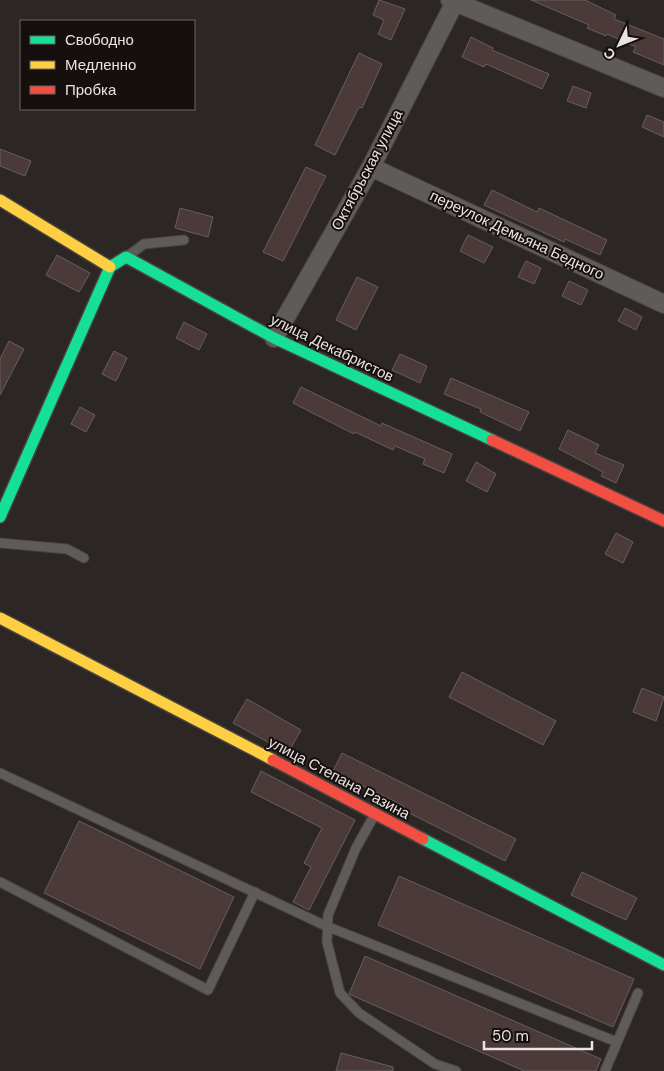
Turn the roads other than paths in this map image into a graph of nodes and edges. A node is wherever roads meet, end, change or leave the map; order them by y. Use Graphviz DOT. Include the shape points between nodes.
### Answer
graph roads {
  1 [pos="454,1"];
  2 [pos="664,88"];
  3 [pos="370,167"];
  4 [pos="0,200"];
  5 [pos="184,240"];
  6 [pos="126,257"];
  7 [pos="110,267"];
  8 [pos="664,304"];
  9 [pos="274,338"];
  10 [pos="0,517"];
  11 [pos="664,521"];
  12 [pos="0,543"];
  13 [pos="84,558"];
  14 [pos="0,618"];
  15 [pos="0,773"];
  16 [pos="375,813"];
  17 [pos="0,882"];
  18 [pos="255,892"];
  19 [pos="326,926"];
  20 [pos="664,965"];
  21 [pos="638,993"];
  22 [pos="617,1042"];
  23 [pos="456,1071"];
  24 [pos="606,1071"];
  1 -- 2 [label="street"];
  1 -- 3 [label="street, Октябрьская улица"];
  3 -- 8 [label="street, переулок Демьяна Бедного"];
  3 -- 9 [label="street, Октябрьская улица"];
  4 -- 7 [label="street"];
  5 -- 6 [label="lane" via="144,244"];
  6 -- 7 [label="street"];
  6 -- 9 [label="street, улица Декабристов"];
  7 -- 10 [label="street"];
  9 -- 11 [label="street, улица Декабристов"];
  12 -- 13 [label="lane" via="67,549"];
  14 -- 16 [label="street, улица Степана Разина"];
  15 -- 18 [label="lane"];
  16 -- 19 [label="lane" via="332,902"];
  16 -- 20 [label="street, улица Степана Разина"];
  17 -- 18 [label="lane" via="208,990"];
  18 -- 19 [label="lane"];
  19 -- 22 [label="lane"];
  19 -- 23 [label="lane" via="335,978 348,1003 435,1064"];
  21 -- 22 [label="lane"];
  22 -- 24 [label="lane"];
}
